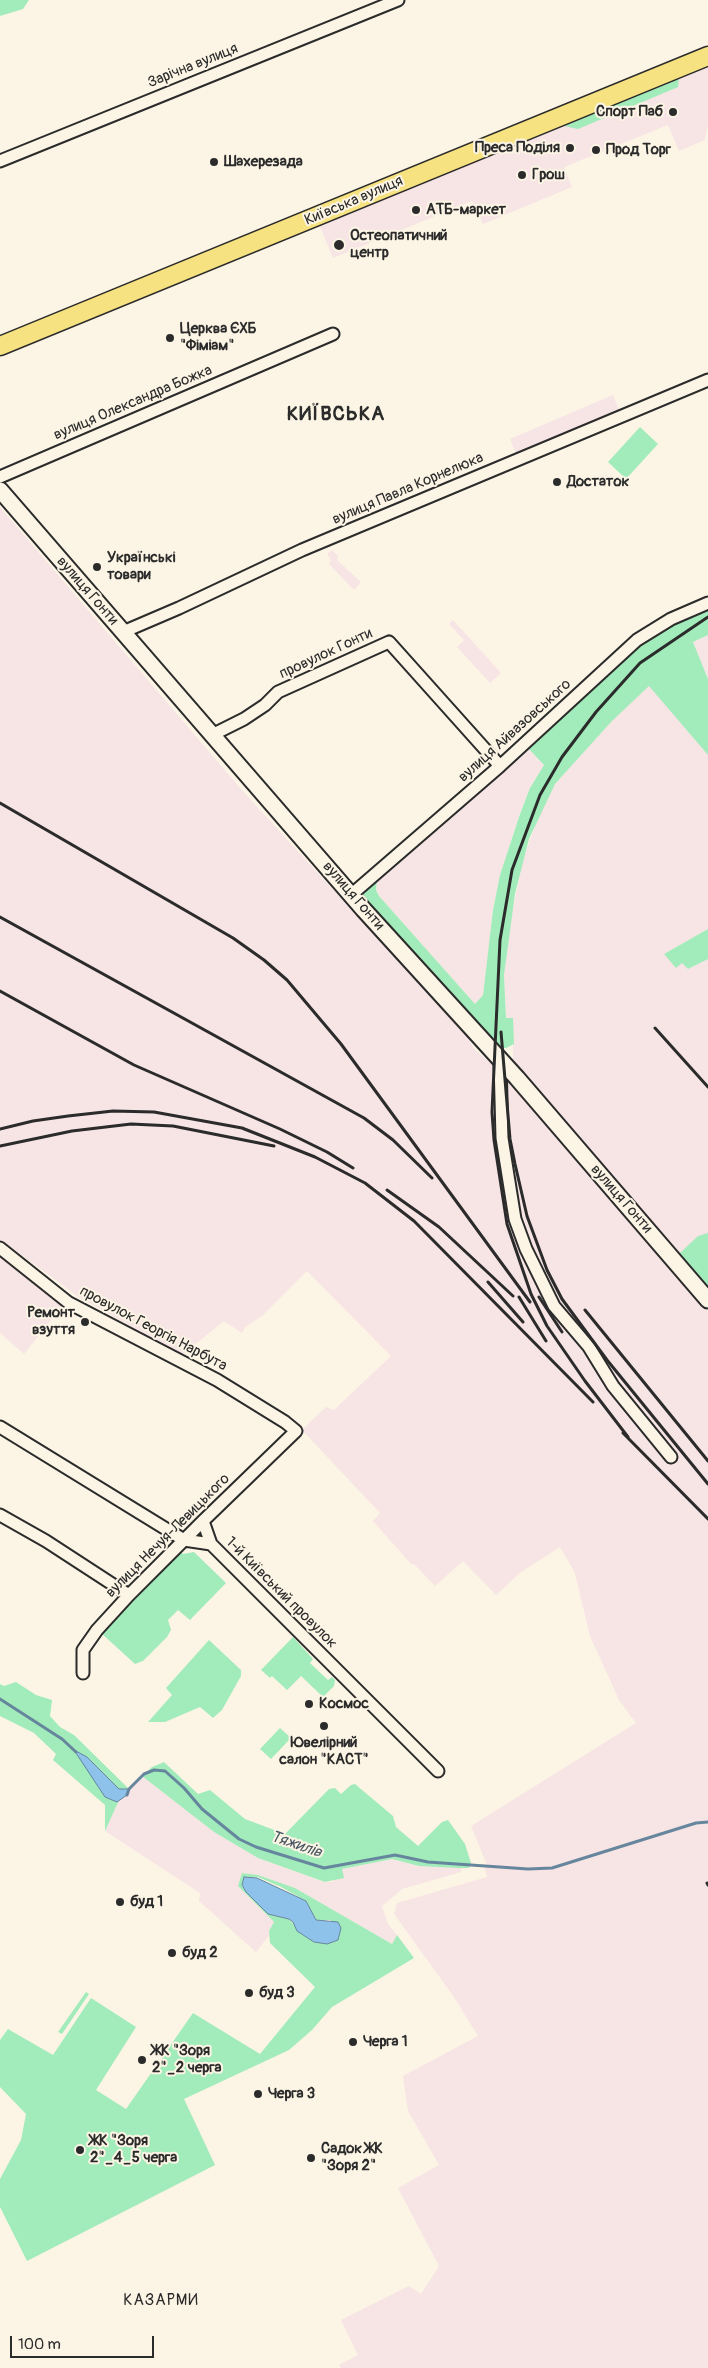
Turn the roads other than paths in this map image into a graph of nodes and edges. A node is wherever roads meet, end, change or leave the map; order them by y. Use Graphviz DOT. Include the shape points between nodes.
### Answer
graph roads {
  1 [pos="398,0"];
  2 [pos="708,56"];
  3 [pos="0,161"];
  4 [pos="333,334"];
  5 [pos="0,346"];
  6 [pos="708,380"];
  7 [pos="0,477"];
  8 [pos="0,490"];
  9 [pos="708,603"];
  10 [pos="122,632"];
  11 [pos="212,735"];
  12 [pos="500,766"];
  13 [pos="351,894"];
  14 [pos="500,1060"];
  15 [pos="0,1248"];
  16 [pos="708,1300"];
  17 [pos="0,1427"];
  18 [pos="296,1431"];
  19 [pos="670,1457"];
  20 [pos="0,1515"];
  21 [pos="203,1520"];
  22 [pos="184,1540"];
  23 [pos="211,1544"];
  24 [pos="129,1594"];
  25 [pos="83,1673"];
  26 [pos="438,1771"];
  1 -- 3 [label="street, Зарічна вулиця"];
  2 -- 5 [label="main road, Київська вулиця"];
  4 -- 7 [label="street, вулиця Олександра Божка"];
  6 -- 10 [label="street, вулиця Павла Корнелюка" via="302,550"];
  8 -- 10 [label="street, вулиця Гонти"];
  9 -- 12 [label="street, вулиця Айвазовського" via="671,619 637,640"];
  10 -- 11 [label="street, вулиця Гонти"];
  11 -- 12 [label="street, провулок Гонти" via="244,719 278,692 388,642"];
  11 -- 13 [label="street, вулиця Гонти"];
  12 -- 13 [label="street, вулиця Айвазовського"];
  13 -- 14 [label="street, вулиця Гонти"];
  14 -- 16 [label="street, вулиця Гонти"];
  14 -- 19 [label="street" via="502,1138 515,1219 526,1249 554,1306 589,1347 613,1386"];
  15 -- 18 [label="street, провулок Георгія Нарбута" via="69,1302 217,1380"];
  17 -- 22 [label="street, 1-й Київський провулок"];
  18 -- 21 [label="street, вулиця Нечуя-Левицького"];
  20 -- 24 [label="street"];
  21 -- 22 [label="street, вулиця Нечуя-Левицького"];
  21 -- 23 [label="street"];
  22 -- 23 [label="street, 1-й Київський провулок"];
  22 -- 24 [label="street, вулиця Нечуя-Левицького"];
  23 -- 26 [label="street, 1-й Київський провулок"];
  24 -- 25 [label="street, вулиця Нечуя-Левицького" via="83,1650"];
}
